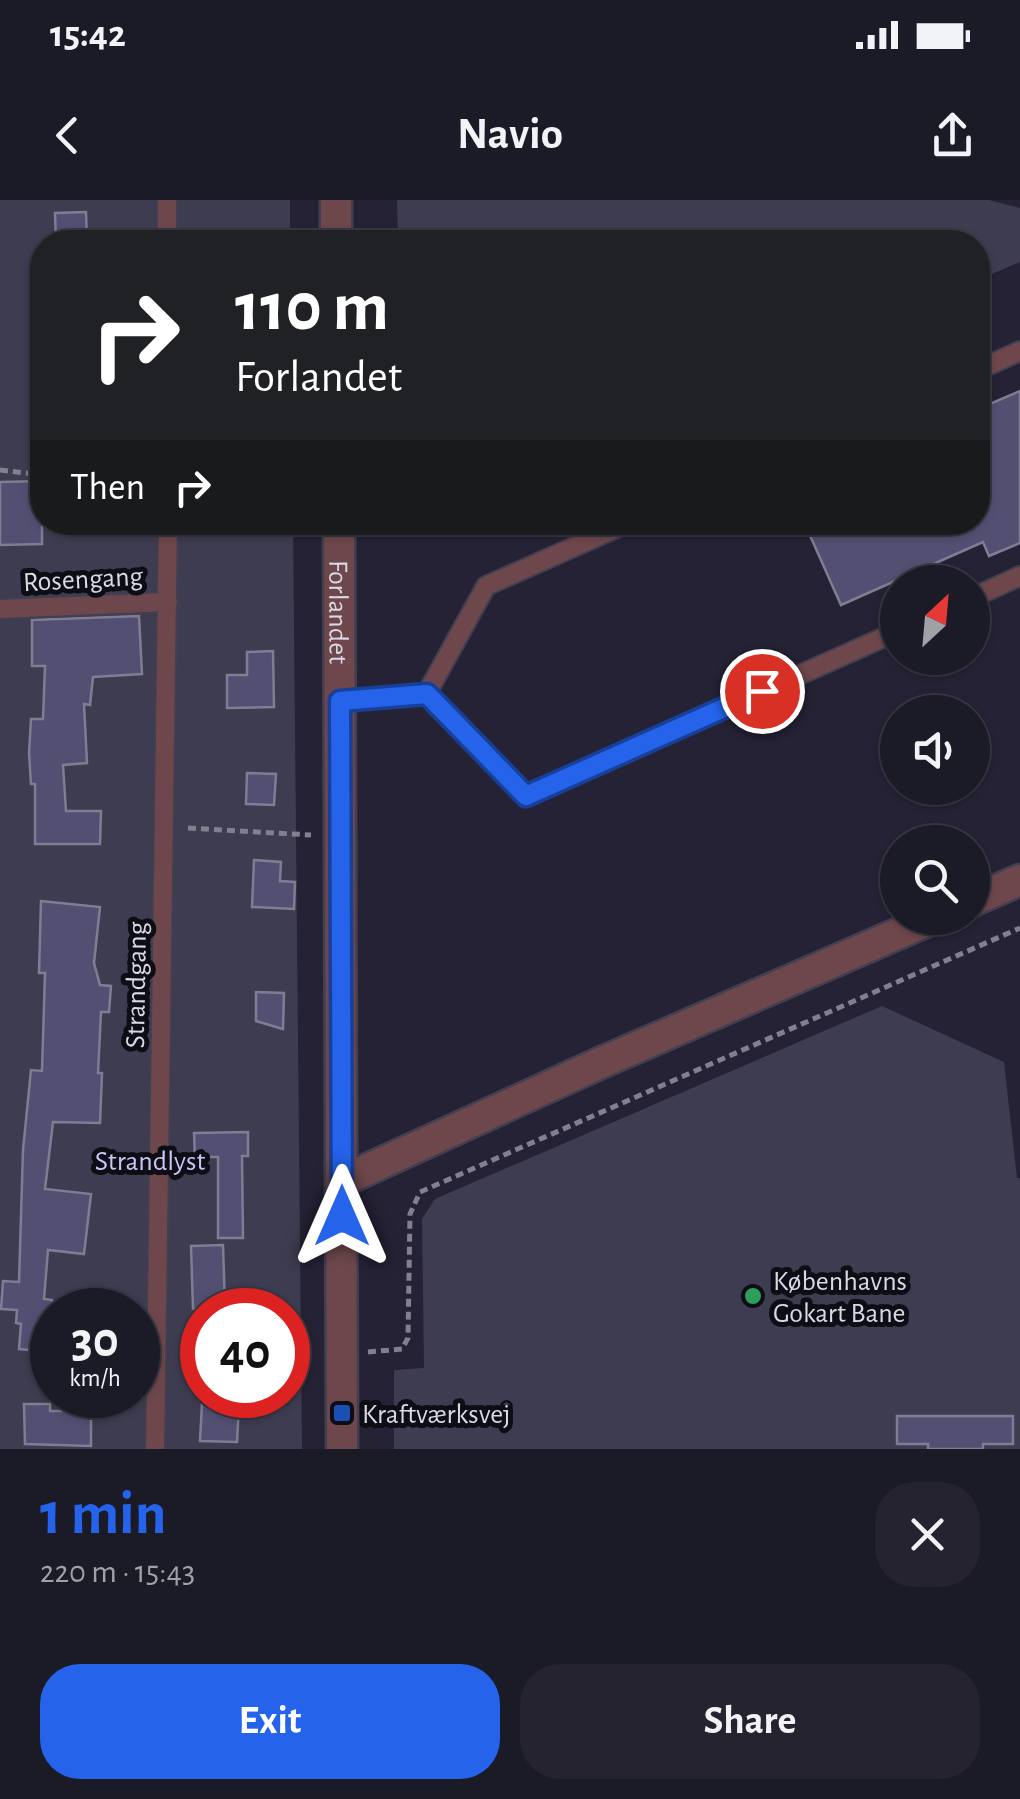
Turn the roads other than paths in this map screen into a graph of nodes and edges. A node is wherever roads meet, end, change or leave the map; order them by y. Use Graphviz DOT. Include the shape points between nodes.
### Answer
graph roads {
  1 [pos="167,200"];
  2 [pos="336,200"];
  3 [pos="167,230"];
  4 [pos="336,230"];
  5 [pos="1020,351"];
  6 [pos="990,365"];
  7 [pos="168,535"];
  8 [pos="338,535"];
  9 [pos="601,535"];
  10 [pos="1020,576"];
  11 [pos="990,590"];
  12 [pos="168,602"];
  13 [pos="0,609"];
  14 [pos="880,639"];
  15 [pos="427,694"];
  16 [pos="340,701"];
  17 [pos="1020,880"];
  18 [pos="990,892"];
  19 [pos="895,935"];
  20 [pos="342,1181"];
  21 [pos="155,1449"];
  22 [pos="342,1449"];
  1 -- 3 [label="lane"];
  2 -- 4 [label="street"];
  5 -- 6 [label="lane"];
  7 -- 12 [label="lane, Strandgang"];
  8 -- 16 [label="street, Forlandet"];
  9 -- 15 [label="lane" via="486,586"];
  10 -- 11 [label="lane"];
  12 -- 13 [label="lane, Rosengang"];
  12 -- 21 [label="lane, Strandgang"];
  14 -- 15 [label="lane" via="526,796"];
  15 -- 16 [label="lane, Forlandet"];
  16 -- 20 [label="street, Forlandet"];
  17 -- 18 [label="street"];
  19 -- 20 [label="street"];
  20 -- 22 [label="street, Forlandet"];
}
